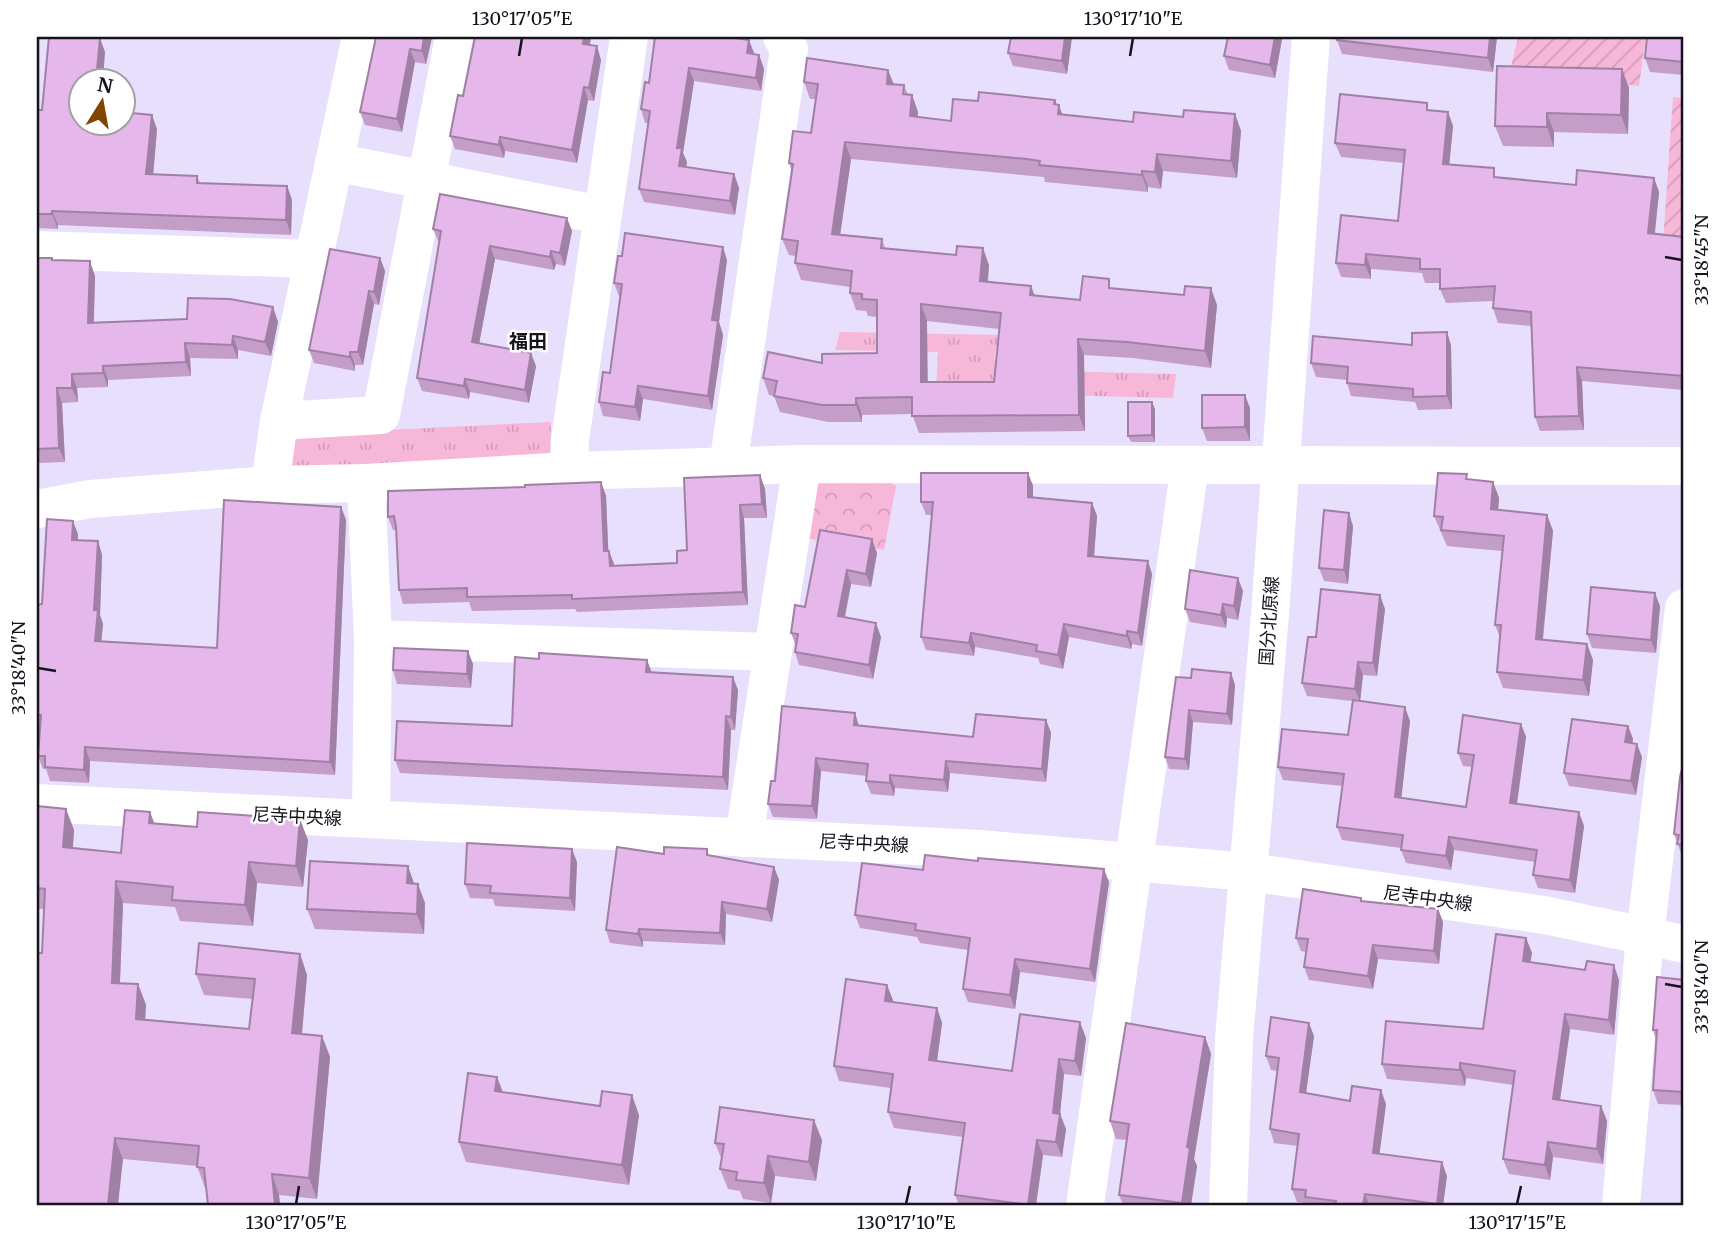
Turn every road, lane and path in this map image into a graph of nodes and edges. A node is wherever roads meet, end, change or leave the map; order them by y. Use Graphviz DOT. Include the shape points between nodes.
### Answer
graph roads {
  1 [pos="361,37"];
  2 [pos="454,37"];
  3 [pos="629,37"];
  4 [pos="782,37"];
  5 [pos="1311,37"];
  6 [pos="334,162"];
  7 [pos="425,180"];
  8 [pos="601,215"];
  9 [pos="37,250"];
  10 [pos="313,259"];
  11 [pos="279,421"];
  12 [pos="730,454"];
  13 [pos="570,456"];
  14 [pos="802,464"];
  15 [pos="1190,465"];
  16 [pos="1280,466"];
  17 [pos="1684,466"];
  18 [pos="271,473"];
  19 [pos="366,483"];
  20 [pos="37,509"];
  21 [pos="1684,608"];
  22 [pos="373,639"];
  23 [pos="773,652"];
  24 [pos="37,803"];
  25 [pos="371,819"];
  26 [pos="744,838"];
  27 [pos="1133,862"];
  28 [pos="1249,872"];
  29 [pos="1644,936"];
  30 [pos="1684,944"];
  31 [pos="1085,1205"];
  32 [pos="1228,1205"];
  33 [pos="1621,1205"];
  1 -- 6 [label="street"];
  2 -- 7 [label="street"];
  3 -- 8 [label="street"];
  4 -- 12 [label="street" via="789,49"];
  5 -- 16 [label="street, 国分北原線"];
  6 -- 7 [label="street"];
  6 -- 10 [label="street"];
  7 -- 8 [label="street"];
  7 -- 11 [label="street" via="381,415"];
  8 -- 13 [label="street"];
  9 -- 10 [label="street"];
  10 -- 11 [label="street"];
  11 -- 18 [label="street"];
  12 -- 13 [label="street"];
  12 -- 14 [label="street"];
  13 -- 19 [label="street"];
  14 -- 15 [label="street"];
  14 -- 23 [label="street"];
  15 -- 16 [label="street"];
  15 -- 27 [label="street"];
  16 -- 17 [label="street"];
  16 -- 28 [label="street, 国分北原線"];
  18 -- 19 [label="street"];
  18 -- 20 [label="street"];
  19 -- 22 [label="street"];
  21 -- 29 [label="street"];
  22 -- 23 [label="street"];
  22 -- 25 [label="street"];
  23 -- 26 [label="street"];
  24 -- 25 [label="street, 尼寺中央線"];
  25 -- 26 [label="street, 尼寺中央線"];
  26 -- 27 [label="street, 尼寺中央線" via="980,849"];
  27 -- 28 [label="street, 尼寺中央線"];
  27 -- 31 [label="street"];
  28 -- 29 [label="street, 尼寺中央線" via="1544,915"];
  28 -- 32 [label="street, 国分北原線" via="1234,1039"];
  29 -- 30 [label="street, 尼寺中央線"];
  29 -- 33 [label="street"];
}
